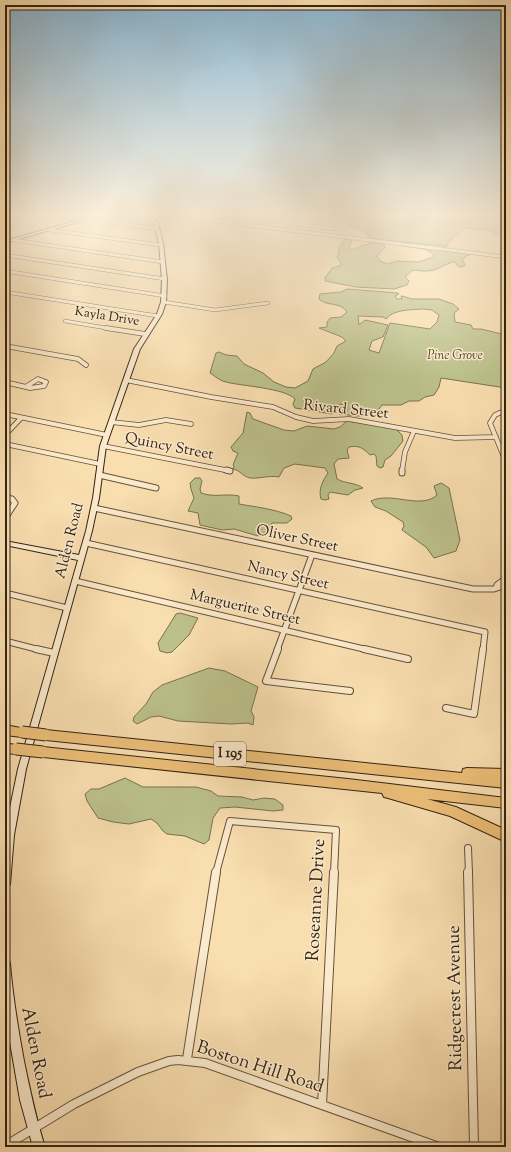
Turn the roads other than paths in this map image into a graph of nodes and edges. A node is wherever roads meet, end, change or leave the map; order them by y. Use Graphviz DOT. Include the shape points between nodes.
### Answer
graph roads {
  1 [pos="90,268"];
  2 [pos="164,268"];
  3 [pos="5,271"];
  4 [pos="165,279"];
  5 [pos="5,292"];
  6 [pos="164,299"];
  7 [pos="268,303"];
  8 [pos="158,316"];
  9 [pos="65,321"];
  10 [pos="145,334"];
  11 [pos="5,346"];
  12 [pos="86,365"];
  13 [pos="126,380"];
  14 [pos="5,382"];
  15 [pos="27,386"];
  16 [pos="506,410"];
  17 [pos="5,414"];
  18 [pos="21,418"];
  19 [pos="111,422"];
  20 [pos="191,424"];
  21 [pos="414,431"];
  22 [pos="5,434"];
  23 [pos="107,434"];
  24 [pos="496,437"];
  25 [pos="5,444"];
  26 [pos="103,446"];
  27 [pos="506,462"];
  28 [pos="100,464"];
  29 [pos="230,472"];
  30 [pos="402,473"];
  31 [pos="99,475"];
  32 [pos="156,488"];
  33 [pos="5,498"];
  34 [pos="94,508"];
  35 [pos="7,512"];
  36 [pos="5,518"];
  37 [pos="5,543"];
  38 [pos="86,543"];
  39 [pos="312,555"];
  40 [pos="82,558"];
  41 [pos="506,578"];
  42 [pos="75,581"];
  43 [pos="506,585"];
  44 [pos="496,588"];
  45 [pos="299,591"];
  46 [pos="5,593"];
  47 [pos="67,608"];
  48 [pos="285,630"];
  49 [pos="5,640"];
  50 [pos="54,654"];
  51 [pos="408,659"];
  52 [pos="350,691"];
  53 [pos="446,708"];
  54 [pos="5,730"];
  55 [pos="11,749"];
  56 [pos="414,772"];
  57 [pos="506,774"];
  58 [pos="506,782"];
  59 [pos="348,784"];
  60 [pos="506,803"];
  61 [pos="506,836"];
  62 [pos="468,848"];
  63 [pos="5,884"];
  64 [pos="5,964"];
  65 [pos="187,1060"];
  66 [pos="322,1105"];
  67 [pos="33,1128"];
  68 [pos="5,1146"];
  69 [pos="39,1147"];
  70 [pos="439,1147"];
  71 [pos="474,1147"];
  1 -- 4 [label="street"];
  2 -- 4 [label="main road, Alden Road"];
  3 -- 6 [label="street"];
  4 -- 6 [label="main road, Alden Road"];
  5 -- 8 [label="street"];
  6 -- 7 [label="street" via="215,310"];
  6 -- 8 [label="main road, Alden Road"];
  8 -- 10 [label="main road, Alden Road"];
  9 -- 10 [label="street, Kayla Drive"];
  10 -- 13 [label="main road, Alden Road"];
  11 -- 12 [label="street" via="78,359"];
  13 -- 19 [label="main road, Alden Road"];
  13 -- 21 [label="street, Rivard Street" via="272,407 313,421 349,419"];
  14 -- 15 [label="street"];
  16 -- 24 [label="street" via="497,414 491,421"];
  17 -- 18 [label="street"];
  18 -- 22 [label="street"];
  18 -- 23 [label="street"];
  19 -- 20 [label="street" via="139,425 166,420"];
  19 -- 23 [label="main road, Alden Road"];
  21 -- 24 [label="street, Rivard Street" via="459,438"];
  21 -- 30 [label="street" via="405,452"];
  23 -- 26 [label="main road, Alden Road"];
  24 -- 27 [label="street"];
  25 -- 28 [label="street"];
  26 -- 28 [label="main road, Alden Road"];
  26 -- 29 [label="street, Quincy Street"];
  28 -- 31 [label="main road, Alden Road"];
  31 -- 32 [label="street"];
  31 -- 34 [label="main road, Alden Road"];
  33 -- 35 [label="street" via="15,502"];
  34 -- 38 [label="main road, Alden Road"];
  34 -- 39 [label="street, Oliver Street"];
  35 -- 36 [label="street"];
  37 -- 40 [label="main road"];
  38 -- 40 [label="main road, Alden Road"];
  38 -- 45 [label="street, Nancy Street"];
  39 -- 44 [label="street, Oliver Street" via="473,589"];
  39 -- 45 [label="street"];
  40 -- 42 [label="main road, Alden Road"];
  41 -- 44 [label="street"];
  42 -- 47 [label="main road, Alden Road"];
  42 -- 48 [label="street, Marguerite Street"];
  43 -- 44 [label="street, Oliver Street"];
  45 -- 48 [label="street"];
  45 -- 53 [label="street, Nancy Street" via="485,632 474,714"];
  46 -- 47 [label="street"];
  47 -- 50 [label="main road, Alden Road"];
  48 -- 51 [label="street, Marguerite Street"];
  48 -- 52 [label="street" via="266,682"];
  49 -- 50 [label="street"];
  50 -- 63 [label="main road, Alden Road" via="17,790 9,835"];
  54 -- 56 [label="highway, I 195, bridge"];
  55 -- 59 [label="highway, I 195, bridge"];
  56 -- 57 [label="highway"];
  56 -- 58 [label="highway, I 195"];
  59 -- 60 [label="highway, I 195"];
  59 -- 61 [label="highway" via="434,805 470,818"];
  62 -- 71 [label="street, Ridgecrest Avenue"];
  64 -- 67 [label="main road, Alden Road" via="8,998"];
  65 -- 66 [label="street, Boston Hill Road" via="205,1063"];
  65 -- 66 [label="street, Roseanne Drive" via="218,862 230,821 336,830"];
  65 -- 67 [label="street, Boston Hill Road" via="169,1061 126,1077"];
  66 -- 70 [label="street, Boston Hill Road"];
  67 -- 68 [label="street, Boston Hill Road"];
  67 -- 69 [label="main road, Alden Road"];
}
